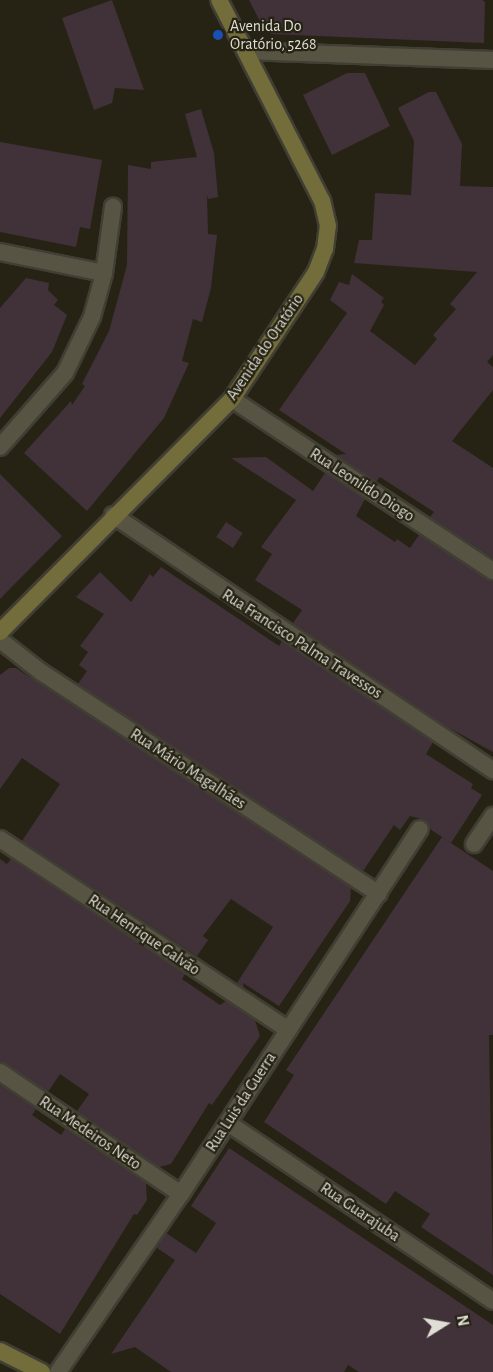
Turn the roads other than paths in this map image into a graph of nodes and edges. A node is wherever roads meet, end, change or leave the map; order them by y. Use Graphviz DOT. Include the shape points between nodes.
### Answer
graph roads {
  1 [pos="219,0"];
  2 [pos="246,51"];
  3 [pos="493,60"];
  4 [pos="113,207"];
  5 [pos="0,252"];
  6 [pos="104,273"];
  7 [pos="232,399"];
  8 [pos="0,447"];
  9 [pos="113,516"];
  10 [pos="493,571"];
  11 [pos="0,632"];
  12 [pos="0,640"];
  13 [pos="493,770"];
  14 [pos="493,816"];
  15 [pos="420,829"];
  16 [pos="0,839"];
  17 [pos="474,844"];
  18 [pos="379,894"];
  19 [pos="289,1030"];
  20 [pos="0,1072"];
  21 [pos="228,1123"];
  22 [pos="181,1194"];
  23 [pos="493,1301"];
  24 [pos="0,1351"];
  25 [pos="42,1372"];
  26 [pos="58,1372"];
  1 -- 2 [label="main road, Avenida do Oratório"];
  2 -- 3 [label="street"];
  2 -- 7 [label="main road, Avenida do Oratório" via="322,201 328,226 316,272"];
  4 -- 6 [label="street"];
  5 -- 6 [label="street"];
  6 -- 8 [label="street" via="92,317 65,373"];
  7 -- 9 [label="main road, Avenida do Oratório"];
  7 -- 10 [label="street, Rua Leonildo Diogo"];
  9 -- 11 [label="main road, Avenida do Oratório"];
  9 -- 13 [label="street, Rua Francisco Palma Travessos"];
  12 -- 18 [label="street, Rua Mário Magalhães" via="41,672"];
  14 -- 17 [label="street"];
  15 -- 18 [label="street, Rua Luis da Guerra"];
  16 -- 19 [label="street, Rua Henrique Galvão"];
  18 -- 19 [label="street, Rua Luis da Guerra"];
  19 -- 21 [label="street, Rua Luis da Guerra"];
  20 -- 22 [label="street, Rua Medeiros Neto"];
  21 -- 22 [label="street, Rua Luis da Guerra"];
  21 -- 23 [label="street, Rua Guarajuba"];
  22 -- 26 [label="street, Rua Luis da Guerra"];
  24 -- 25 [label="main road"];
}
